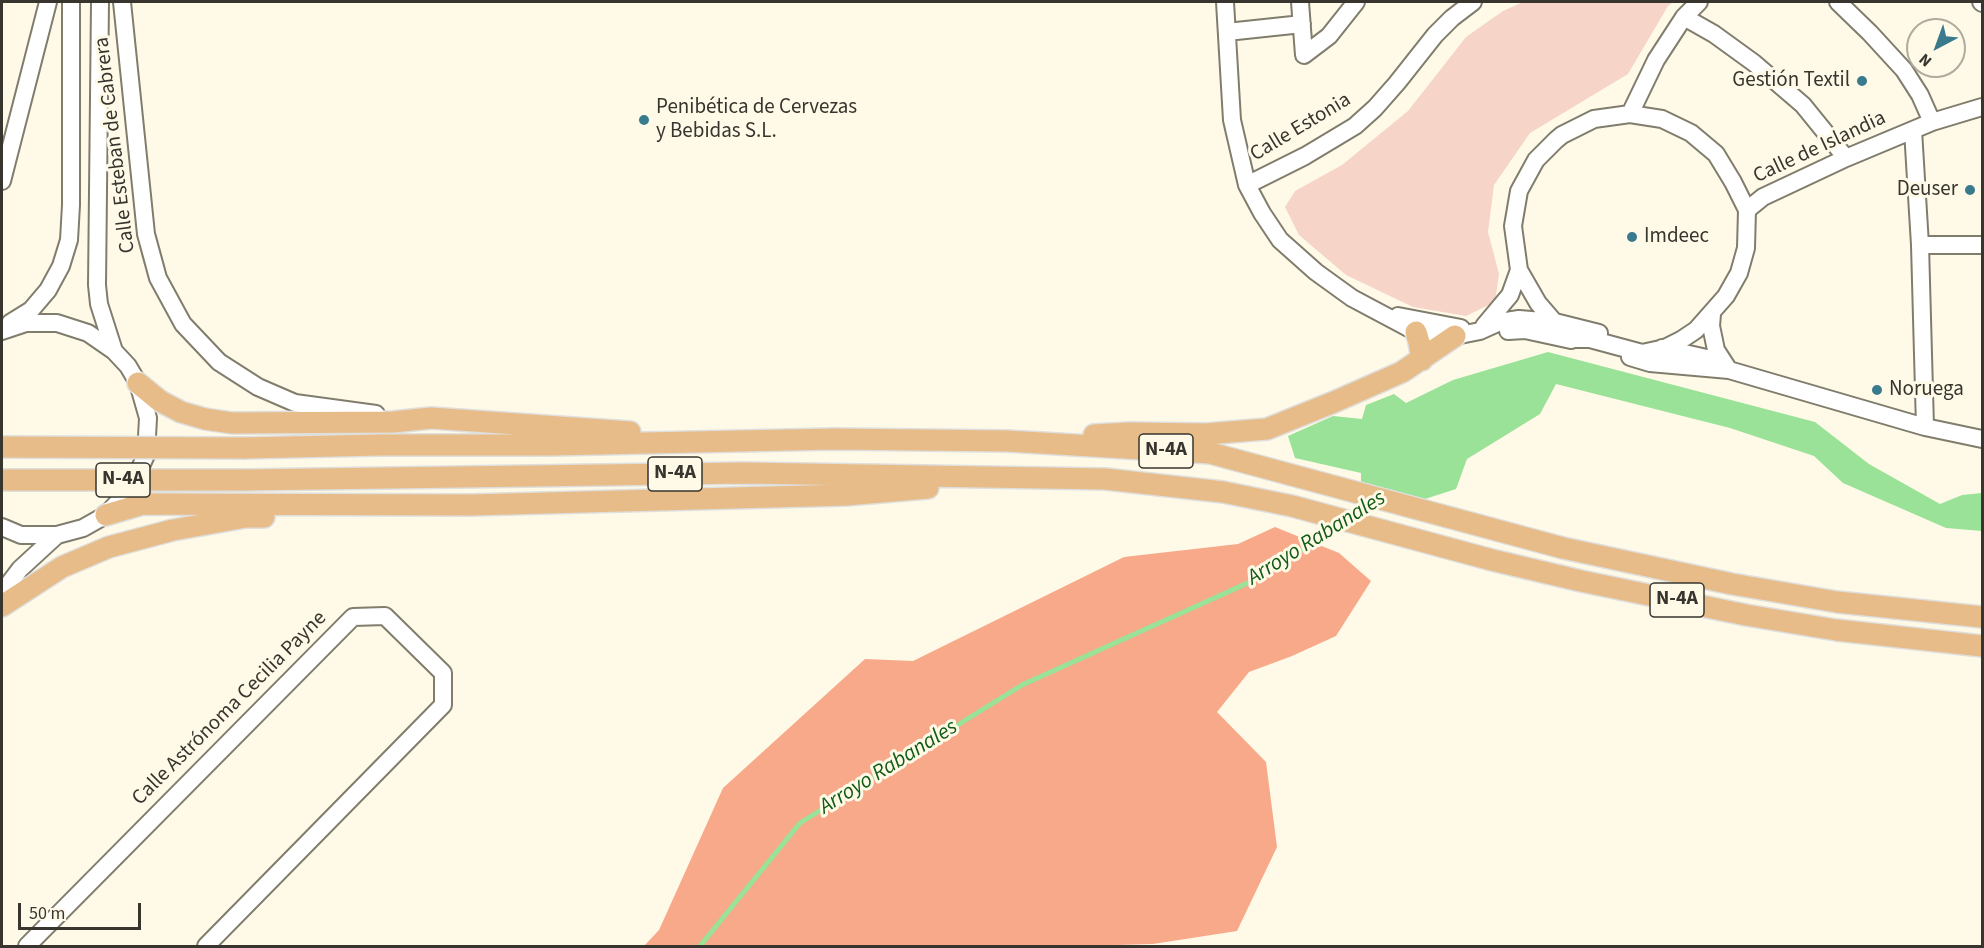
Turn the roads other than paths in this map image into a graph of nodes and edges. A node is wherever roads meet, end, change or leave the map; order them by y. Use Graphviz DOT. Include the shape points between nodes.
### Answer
graph roads {
  1 [pos="48,2"];
  2 [pos="71,2"];
  3 [pos="100,2"];
  4 [pos="122,2"];
  5 [pos="1225,2"];
  6 [pos="1300,2"];
  7 [pos="1356,2"];
  8 [pos="1473,2"];
  9 [pos="1699,2"];
  10 [pos="1838,2"];
  11 [pos="1684,17"];
  12 [pos="1302,24"];
  13 [pos="1227,32"];
  14 [pos="1983,107"];
  15 [pos="1630,114"];
  16 [pos="1932,122"];
  17 [pos="1914,130"];
  18 [pos="1846,158"];
  19 [pos="2,182"];
  20 [pos="1247,185"];
  21 [pos="1747,210"];
  22 [pos="1920,245"];
  23 [pos="1983,245"];
  24 [pos="1519,270"];
  25 [pos="1382,314"];
  26 [pos="1712,314"];
  27 [pos="1555,322"];
  28 [pos="2,330"];
  29 [pos="1480,331"];
  30 [pos="1416,332"];
  31 [pos="1455,336"];
  32 [pos="1569,339"];
  33 [pos="1665,348"];
  34 [pos="114,351"];
  35 [pos="1422,360"];
  36 [pos="1729,370"];
  37 [pos="138,383"];
  38 [pos="431,418"];
  39 [pos="1925,427"];
  40 [pos="1983,439"];
  41 [pos="765,441"];
  42 [pos="1007,441"];
  43 [pos="2,447"];
  44 [pos="1105,479"];
  45 [pos="2,480"];
  46 [pos="471,506"];
  47 [pos="106,515"];
  48 [pos="2,527"];
  49 [pos="57,536"];
  50 [pos="2,593"];
  51 [pos="2,606"];
  52 [pos="1983,617"];
  53 [pos="1983,646"];
  54 [pos="27,946"];
  55 [pos="206,946"];
  1 -- 19 [label="street"];
  2 -- 28 [label="street, Calle Esteban de Cabrera" via="69,240 48,290 31,310"];
  3 -- 34 [label="street, Calle Esteban de Cabrera" via="97,285"];
  4 -- 38 [label="street, Calle Esteban de Cabrera" via="146,234 158,278 183,324 219,362 258,387 296,403"];
  5 -- 13 [label="street"];
  6 -- 12 [label="street"];
  7 -- 12 [label="street" via="1329,36 1304,55"];
  8 -- 20 [label="street, Calle Estonia" via="1435,34 1397,83 1355,126"];
  9 -- 11 [label="street"];
  10 -- 16 [label="street" via="1904,70"];
  11 -- 15 [label="street" via="1656,60"];
  11 -- 18 [label="street" via="1754,63 1803,105"];
  12 -- 13 [label="street"];
  13 -- 20 [label="street" via="1232,120"];
  14 -- 16 [label="street, Calle de Islandia"];
  15 -- 21 [label="street" via="1662,119 1691,133 1716,154"];
  15 -- 24 [label="street" via="1583,124 1562,135 1536,160 1519,191 1513,226"];
  16 -- 17 [label="street, Calle de Islandia"];
  17 -- 18 [label="street, Calle de Islandia"];
  17 -- 22 [label="street, Calle de Islandia"];
  18 -- 21 [label="street, Calle de Islandia" via="1763,197"];
  20 -- 25 [label="street" via="1280,240 1316,272"];
  21 -- 26 [label="street" via="1746,248 1739,273"];
  22 -- 23 [label="street"];
  22 -- 39 [label="street, Calle de Islandia"];
  24 -- 27 [label="street" via="1538,303"];
  24 -- 29 [label="street" via="1510,296"];
  25 -- 29 [label="street"];
  25 -- 30 [label="street"];
  26 -- 33 [label="street" via="1696,330"];
  26 -- 36 [label="street" via="1716,350"];
  27 -- 29 [label="street" via="1519,319"];
  27 -- 32 [label="street"];
  27 -- 33 [label="street"];
  28 -- 34 [label="street" via="26,323 57,324 88,333"];
  29 -- 31 [label="street"];
  29 -- 32 [label="street" via="1525,330"];
  30 -- 31 [label="street"];
  30 -- 35 [label="main road"];
  31 -- 35 [label="main road"];
  32 -- 33 [label="street" via="1590,339 1642,353"];
  32 -- 36 [label="street" via="1650,363"];
  33 -- 36 [label="street" via="1711,359"];
  34 -- 37 [label="street"];
  35 -- 42 [label="main road" via="1267,429"];
  36 -- 39 [label="street"];
  37 -- 38 [label="main road" via="181,412 232,423 393,422"];
  37 -- 47 [label="street" via="148,418 146,455 131,489"];
  38 -- 41 [label="main road"];
  39 -- 40 [label="street"];
  41 -- 42 [label="main road, N-4A"];
  41 -- 43 [label="main road, N-4A, bridge" via="552,446"];
  42 -- 52 [label="main road, N-4A" via="1210,453 1563,548 1732,584 1837,602"];
  44 -- 45 [label="main road, N-4A, bridge" via="744,473"];
  44 -- 46 [label="main road" via="846,495"];
  44 -- 53 [label="main road, N-4A" via="1223,492 1292,506 1503,562 1746,615 1847,632"];
  46 -- 47 [label="main road" via="143,504"];
  46 -- 51 [label="main road" via="399,513 246,517 173,530 109,547 62,567"];
  47 -- 49 [label="street"];
  48 -- 49 [label="street" via="21,535"];
  49 -- 50 [label="street" via="20,569"];
  54 -- 55 [label="street, Calle Astrónoma Cecilia Payne" via="353,617 385,616 442,673 443,705"];
}
